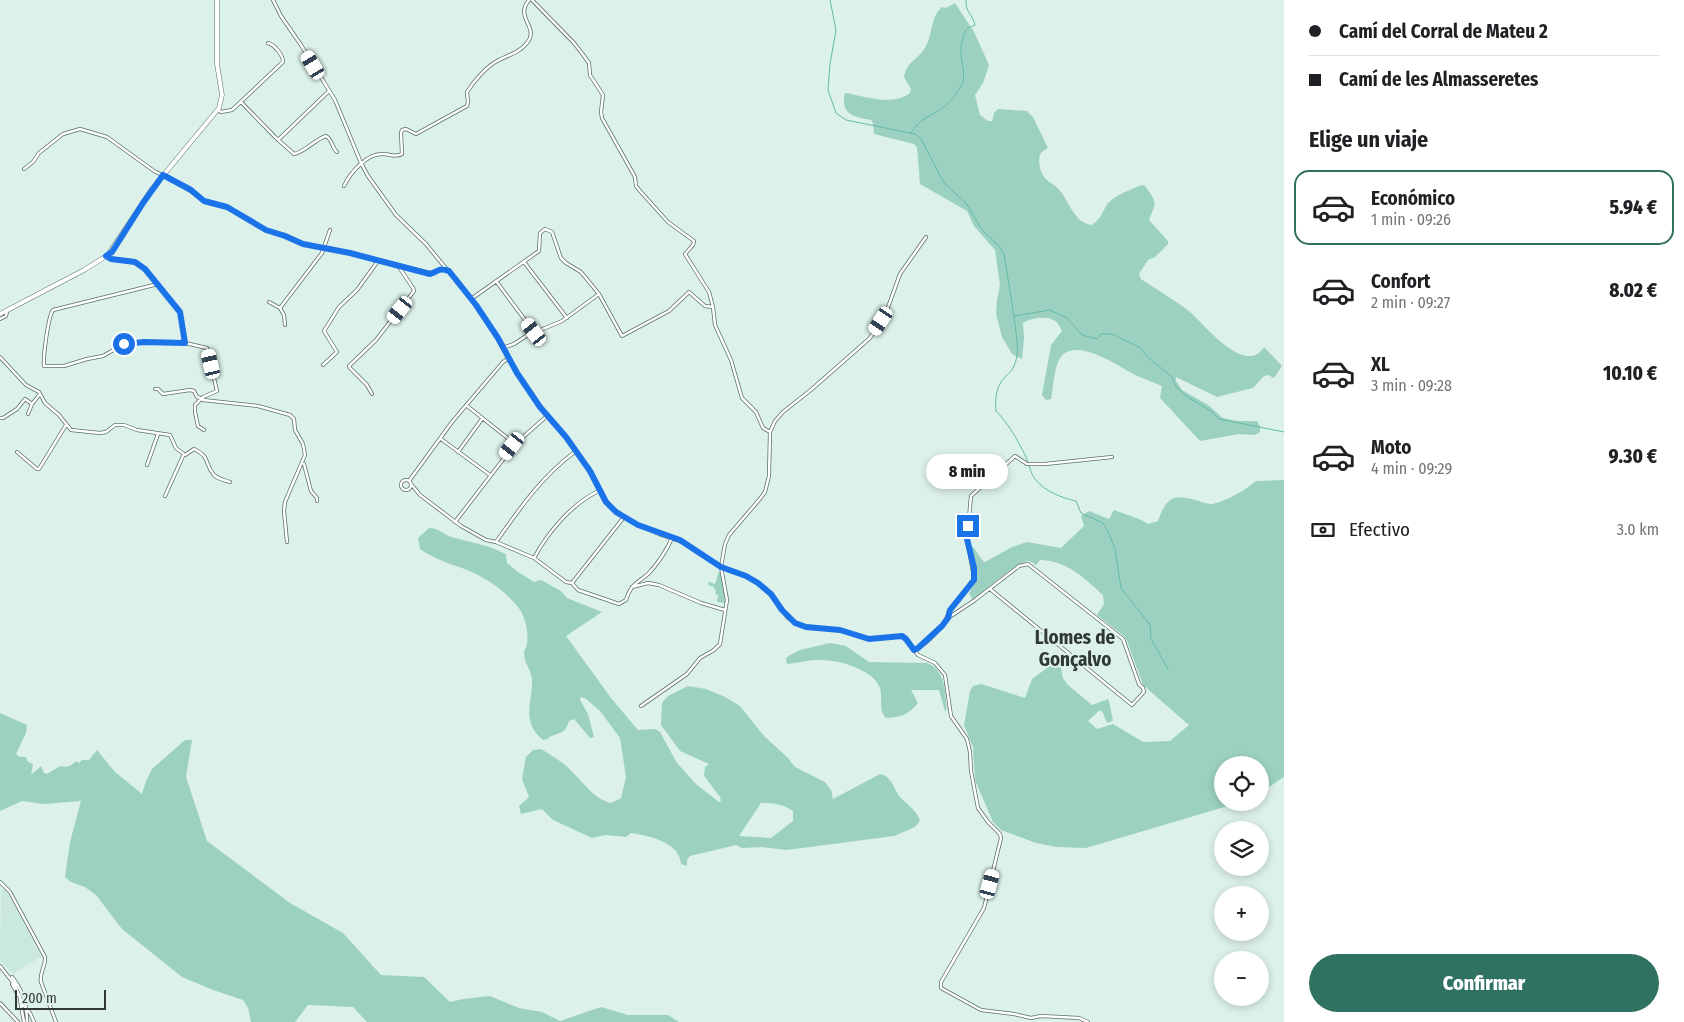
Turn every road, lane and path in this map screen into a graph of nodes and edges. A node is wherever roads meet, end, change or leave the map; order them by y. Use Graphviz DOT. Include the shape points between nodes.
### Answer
graph roads {
  1 [pos="217,0"];
  2 [pos="273,0"];
  3 [pos="531,0"];
  4 [pos="268,43"];
  5 [pos="329,90"];
  6 [pos="241,102"];
  7 [pos="218,109"];
  8 [pos="278,140"];
  9 [pos="337,152"];
  10 [pos="361,163"];
  11 [pos="24,169"];
  12 [pos="163,175"];
  13 [pos="344,186"];
  14 [pos="330,230"];
  15 [pos="926,237"];
  16 [pos="325,247"];
  17 [pos="106,256"];
  18 [pos="378,261"];
  19 [pos="524,262"];
  20 [pos="398,266"];
  21 [pos="449,271"];
  22 [pos="496,281"];
  23 [pos="158,284"];
  24 [pos="599,294"];
  25 [pos="470,299"];
  26 [pos="269,302"];
  27 [pos="713,307"];
  28 [pos="280,308"];
  29 [pos="7,312"];
  30 [pos="0,314"];
  31 [pos="567,318"];
  32 [pos="0,320"];
  33 [pos="285,325"];
  34 [pos="534,332"];
  35 [pos="185,343"];
  36 [pos="503,348"];
  37 [pos="0,357"];
  38 [pos="508,359"];
  39 [pos="323,365"];
  40 [pos="154,389"];
  41 [pos="40,394"];
  42 [pos="372,394"];
  43 [pos="202,399"];
  44 [pos="32,404"];
  45 [pos="466,405"];
  46 [pos="28,414"];
  47 [pos="547,416"];
  48 [pos="0,418"];
  49 [pos="482,418"];
  50 [pos="66,425"];
  51 [pos="204,430"];
  52 [pos="770,432"];
  53 [pos="158,434"];
  54 [pos="441,439"];
  55 [pos="514,444"];
  56 [pos="576,451"];
  57 [pos="17,452"];
  58 [pos="458,452"];
  59 [pos="183,455"];
  60 [pos="1112,457"];
  61 [pos="304,462"];
  62 [pos="147,465"];
  63 [pos="490,475"];
  64 [pos="230,482"];
  65 [pos="410,483"];
  66 [pos="406,490"];
  67 [pos="601,490"];
  68 [pos="420,495"];
  69 [pos="166,496"];
  70 [pos="317,501"];
  71 [pos="624,518"];
  72 [pos="455,522"];
  73 [pos="672,538"];
  74 [pos="287,542"];
  75 [pos="496,542"];
  76 [pos="534,558"];
  77 [pos="721,567"];
  78 [pos="572,583"];
  79 [pos="632,586"];
  80 [pos="990,590"];
  81 [pos="725,610"];
  82 [pos="948,618"];
  83 [pos="914,650"];
  84 [pos="641,706"];
  85 [pos="1,884"];
  86 [pos="0,966"];
  87 [pos="6,972"];
  88 [pos="0,1003"];
  89 [pos="26,1008"];
  90 [pos="25,1016"];
  91 [pos="32,1017"];
  92 [pos="18,1022"];
  93 [pos="25,1022"];
  94 [pos="34,1022"];
  95 [pos="56,1022"];
  96 [pos="1088,1022"];
  1 -- 7 [label="main road" via="217,64 222,95"];
  2 -- 5 [label="street"];
  3 -- 10 [label="street" via="524,8 524,18 531,29 526,44 486,69 467,92 467,106 416,134 402,130 402,154 381,153"];
  3 -- 27 [label="street" via="589,63 590,75 603,95 602,118 635,177 636,186 668,222 694,242 685,254 709,292"];
  4 -- 6 [label="street" via="274,46 283,62"];
  5 -- 8 [label="street"];
  5 -- 10 [label="street" via="340,108"];
  6 -- 7 [label="street" via="232,110 221,112"];
  6 -- 8 [label="street"];
  7 -- 12 [label="main road"];
  8 -- 9 [label="street" via="296,154 326,136"];
  10 -- 13 [label="street" via="349,175"];
  10 -- 21 [label="street" via="396,215"];
  11 -- 12 [label="street" via="63,134 80,129 107,137"];
  12 -- 16 [label="street" via="204,201 227,207 266,230 303,244"];
  12 -- 17 [label="main road" via="112,252"];
  14 -- 16 [label="street"];
  15 -- 52 [label="street" via="900,274 881,321 870,338 782,412"];
  16 -- 18 [label="street"];
  16 -- 28 [label="street"];
  17 -- 23 [label="street" via="135,262"];
  17 -- 29 [label="main road"];
  18 -- 20 [label="street"];
  18 -- 39 [label="street" via="339,307 324,331 337,352"];
  19 -- 22 [label="street"];
  19 -- 24 [label="street" via="540,251 540,233 548,230 555,237 562,258 581,272"];
  19 -- 31 [label="street"];
  20 -- 21 [label="street" via="430,274 443,268"];
  20 -- 42 [label="street" via="414,288 414,293 376,340 349,366"];
  21 -- 25 [label="street"];
  22 -- 25 [label="street"];
  22 -- 34 [label="street"];
  23 -- 35 [label="street" via="180,312"];
  23 -- 35 [label="street" via="55,310 51,313 44,363 46,367 64,366 103,356 124,344"];
  24 -- 27 [label="street" via="622,336 669,311 689,292 705,306"];
  24 -- 31 [label="street"];
  25 -- 36 [label="street"];
  26 -- 28 [label="street"];
  27 -- 52 [label="street" via="714,325 731,360 742,398 756,412 763,428"];
  28 -- 33 [label="street"];
  29 -- 30 [label="main road"];
  29 -- 32 [label="street"];
  31 -- 34 [label="street"];
  34 -- 36 [label="street"];
  35 -- 43 [label="street" via="207,348 208,351 217,391"];
  36 -- 38 [label="street"];
  37 -- 41 [label="street" via="26,385"];
  38 -- 45 [label="street"];
  38 -- 47 [label="street"];
  40 -- 43 [label="street" via="163,394 190,390"];
  41 -- 44 [label="street"];
  41 -- 50 [label="street"];
  43 -- 51 [label="street" via="195,405 195,412 198,426"];
  43 -- 61 [label="street" via="258,406 290,416 303,444"];
  44 -- 46 [label="street"];
  44 -- 48 [label="street" via="25,399 17,409"];
  45 -- 49 [label="street"];
  45 -- 54 [label="street"];
  47 -- 55 [label="street"];
  47 -- 56 [label="street"];
  49 -- 55 [label="street"];
  49 -- 58 [label="street"];
  50 -- 53 [label="street" via="76,432 100,433 124,425"];
  50 -- 57 [label="street" via="39,469 36,470"];
  52 -- 77 [label="street" via="768,483 759,500 729,535"];
  53 -- 59 [label="street" via="170,434"];
  53 -- 62 [label="street"];
  54 -- 58 [label="street"];
  54 -- 65 [label="street"];
  55 -- 63 [label="street"];
  56 -- 67 [label="street"];
  56 -- 75 [label="street" via="544,478"];
  58 -- 63 [label="street"];
  59 -- 64 [label="street" via="194,449 203,453 212,473"];
  59 -- 69 [label="street"];
  60 -- 82 [label="street" via="1029,464 1015,456 971,496 967,539 974,578"];
  61 -- 70 [label="street" via="311,491"];
  61 -- 74 [label="street" via="286,502"];
  63 -- 72 [label="street"];
  65 -- 66 [label="street"];
  65 -- 66 [label="street" via="406,480 402,483"];
  65 -- 68 [label="street"];
  66 -- 68 [label="street"];
  67 -- 71 [label="street" via="609,505"];
  67 -- 76 [label="street" via="556,525"];
  68 -- 72 [label="street"];
  71 -- 73 [label="street"];
  71 -- 78 [label="street"];
  72 -- 75 [label="street" via="486,540"];
  73 -- 77 [label="street"];
  73 -- 79 [label="street" via="649,572"];
  75 -- 76 [label="street"];
  76 -- 78 [label="street"];
  77 -- 81 [label="street" via="727,597"];
  77 -- 83 [label="street" via="758,583 771,594 788,618 802,626 840,630 869,639 900,636"];
  78 -- 79 [label="street" via="578,590 619,604 626,600"];
  79 -- 81 [label="street" via="659,585"];
  80 -- 80 [label="street" via="1019,566 1030,565 1123,639 1144,692 1132,705"];
  80 -- 82 [label="street"];
  81 -- 84 [label="street" via="718,648 702,655 687,674"];
  82 -- 83 [label="street" via="923,645"];
  83 -- 96 [label="street" via="939,666 945,675 951,716 966,739 970,752 970,771 977,804 1001,836 984,908 941,982 941,988 982,1010 1031,1018 1079,1018"];
  85 -- 95 [label="street" via="10,892 46,958 40,977"];
  86 -- 87 [label="street"];
  86 -- 89 [label="street" via="18,985"];
  87 -- 89 [label="street"];
  87 -- 90 [label="street"];
  88 -- 92 [label="street"];
  89 -- 90 [label="street"];
  89 -- 91 [label="street"];
  90 -- 91 [label="street"];
  90 -- 92 [label="street"];
  90 -- 93 [label="street"];
  91 -- 94 [label="street"];
}
